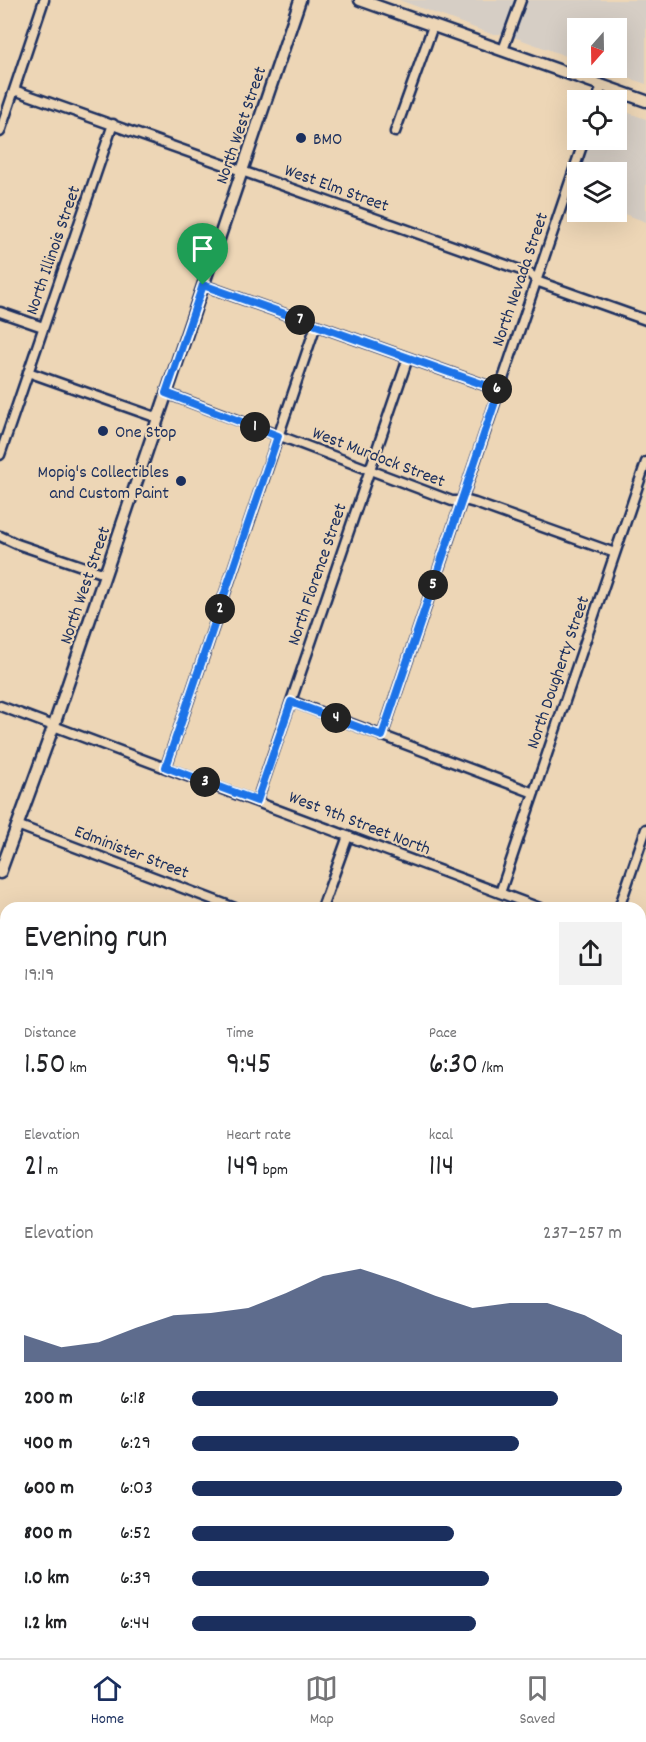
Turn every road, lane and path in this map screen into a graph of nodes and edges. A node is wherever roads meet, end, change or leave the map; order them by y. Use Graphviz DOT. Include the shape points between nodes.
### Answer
graph roads {
  1 [pos="44,0"];
  2 [pos="300,0"];
  3 [pos="360,0"];
  4 [pos="520,0"];
  5 [pos="433,26"];
  6 [pos="503,50"];
  7 [pos="602,85"];
  8 [pos="14,90"];
  9 [pos="600,90"];
  10 [pos="646,101"];
  11 [pos="113,124"];
  12 [pos="0,132"];
  13 [pos="395,132"];
  14 [pos="581,150"];
  15 [pos="242,170"];
  16 [pos="536,279"];
  17 [pos="203,285"];
  18 [pos="0,312"];
  19 [pos="646,320"];
  20 [pos="316,325"];
  21 [pos="43,327"];
  22 [pos="408,358"];
  23 [pos="28,372"];
  24 [pos="499,390"];
  25 [pos="166,393"];
  26 [pos="158,418"];
  27 [pos="278,436"];
  28 [pos="0,455"];
  29 [pos="646,462"];
  30 [pos="369,470"];
  31 [pos="461,502"];
  32 [pos="0,536"];
  33 [pos="615,553"];
  34 [pos="105,574"];
  35 [pos="291,702"];
  36 [pos="0,706"];
  37 [pos="54,725"];
  38 [pos="382,736"];
  39 [pos="166,767"];
  40 [pos="534,793"];
  41 [pos="257,801"];
  42 [pos="17,825"];
  43 [pos="646,828"];
  44 [pos="348,836"];
  45 [pos="0,873"];
  46 [pos="500,892"];
  47 [pos="219,902"];
  48 [pos="324,902"];
  49 [pos="515,902"];
  50 [pos="621,902"];
  1 -- 8 [label="street"];
  2 -- 15 [label="main road, North West Street"];
  3 -- 5 [label="main road"];
  4 -- 6 [label="street"];
  5 -- 6 [label="main road"];
  5 -- 13 [label="street"];
  6 -- 7 [label="main road"];
  7 -- 9 [label="street"];
  7 -- 10 [label="main road"];
  8 -- 11 [label="street, West Elm Street"];
  8 -- 12 [label="street"];
  11 -- 15 [label="street, West Elm Street"];
  11 -- 21 [label="street, North Illinois Street"];
  14 -- 16 [label="street, North Nevada Street"];
  15 -- 16 [label="street, West Elm Street" via="530,273"];
  15 -- 17 [label="main road, North West Street"];
  16 -- 19 [label="street, West Elm Street"];
  16 -- 24 [label="street, North Nevada Street"];
  17 -- 20 [label="street"];
  17 -- 25 [label="main road, North West Street"];
  18 -- 21 [label="street"];
  20 -- 22 [label="street"];
  20 -- 27 [label="street"];
  21 -- 23 [label="street, North Illinois Street"];
  22 -- 24 [label="street"];
  22 -- 30 [label="street, North Florence Street"];
  23 -- 26 [label="street"];
  23 -- 28 [label="street, North Illinois Street"];
  24 -- 31 [label="street, North Nevada Street"];
  25 -- 26 [label="main road, North West Street"];
  25 -- 27 [label="street, West Murdock Street"];
  26 -- 34 [label="main road, North West Street"];
  27 -- 30 [label="street, West Murdock Street"];
  27 -- 39 [label="street"];
  29 -- 33 [label="street, North Dougherty Street"];
  30 -- 31 [label="street, West Murdock Street"];
  30 -- 35 [label="street, North Florence Street"];
  31 -- 33 [label="street, West Murdock Street" via="474,503"];
  31 -- 38 [label="street, North Nevada Street"];
  32 -- 34 [label="street"];
  33 -- 40 [label="street, North Dougherty Street"];
  34 -- 37 [label="main road, North West Street"];
  35 -- 38 [label="street"];
  35 -- 41 [label="street, North Florence Street"];
  36 -- 37 [label="street, West 9th Street North"];
  37 -- 39 [label="street, West 9th Street North"];
  37 -- 42 [label="main road, North West Street"];
  38 -- 40 [label="street"];
  39 -- 41 [label="street, West 9th Street North"];
  40 -- 46 [label="street, North Dougherty Street"];
  41 -- 44 [label="street, West 9th Street North"];
  42 -- 45 [label="main road, North West Street"];
  42 -- 47 [label="street, Edminister Street"];
  43 -- 50 [label="street"];
  44 -- 46 [label="street, West 9th Street North"];
  44 -- 48 [label="street"];
  46 -- 49 [label="street, West 9th Street North"];
}
